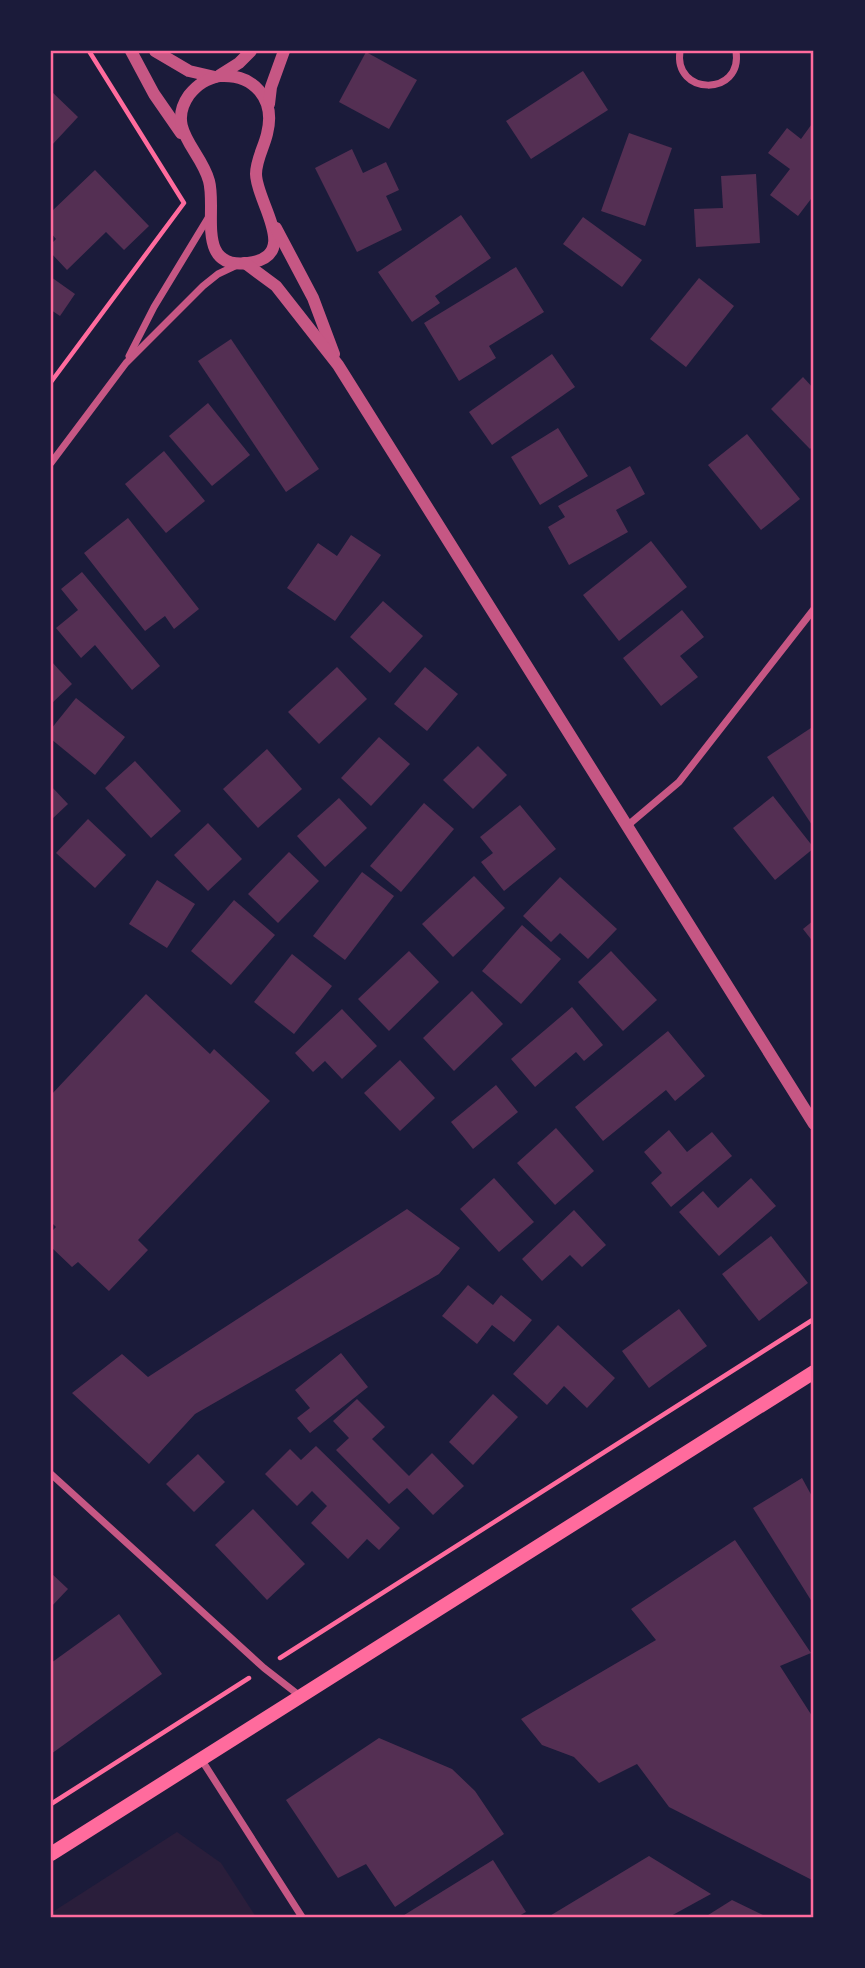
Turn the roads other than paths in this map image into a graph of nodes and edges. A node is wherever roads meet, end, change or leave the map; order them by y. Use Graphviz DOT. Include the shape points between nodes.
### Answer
graph roads {
  1 [pos="131,51"];
  2 [pos="155,51"];
  3 [pos="251,51"];
  4 [pos="284,51"];
  5 [pos="680,51"];
  6 [pos="736,51"];
  7 [pos="217,76"];
  8 [pos="269,109"];
  9 [pos="188,142"];
  10 [pos="212,206"];
  11 [pos="269,214"];
  12 [pos="243,263"];
  13 [pos="126,363"];
  14 [pos="338,365"];
  15 [pos="51,463"];
  16 [pos="814,609"];
  17 [pos="627,825"];
  18 [pos="814,1124"];
  19 [pos="814,1372"];
  20 [pos="51,1474"];
  21 [pos="300,1696"];
  22 [pos="201,1758"];
  23 [pos="51,1854"];
  24 [pos="302,1917"];
  1 -- 9 [label="street"];
  2 -- 7 [label="street" via="189,71"];
  3 -- 7 [label="street"];
  4 -- 8 [label="street" via="271,87"];
  5 -- 6 [label="street" via="686,76 710,87 729,78 736,66"];
  7 -- 8 [label="street" via="239,76 252,82"];
  7 -- 9 [label="street" via="195,88 182,108 180,123"];
  8 -- 11 [label="street" via="256,175"];
  9 -- 10 [label="street" via="208,177"];
  10 -- 12 [label="street" via="209,228 213,246 224,258"];
  10 -- 13 [label="street" via="198,239 163,291"];
  11 -- 12 [label="street" via="275,231 273,247 264,257"];
  11 -- 14 [label="street" via="313,298"];
  12 -- 13 [label="street" via="212,278"];
  12 -- 14 [label="street" via="276,286"];
  13 -- 15 [label="street"];
  14 -- 17 [label="street"];
  16 -- 17 [label="street" via="680,782"];
  17 -- 18 [label="street"];
  19 -- 21 [label="main road"];
  20 -- 21 [label="street"];
  21 -- 22 [label="main road"];
  22 -- 23 [label="main road"];
  22 -- 24 [label="street"];
}
